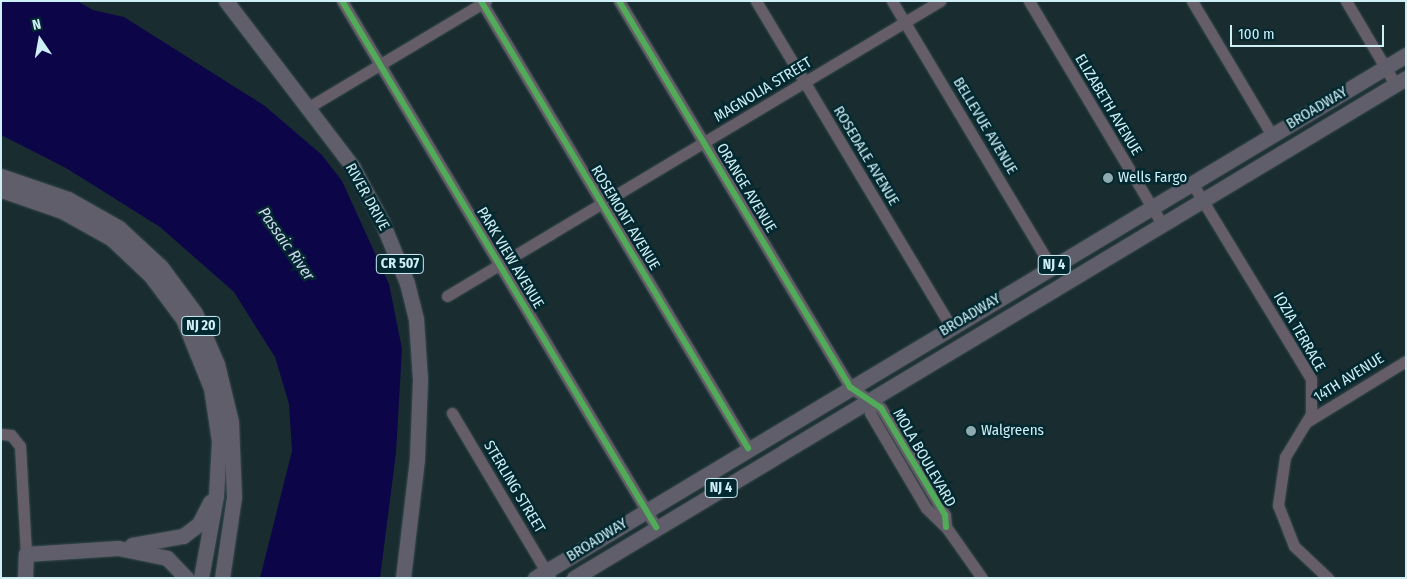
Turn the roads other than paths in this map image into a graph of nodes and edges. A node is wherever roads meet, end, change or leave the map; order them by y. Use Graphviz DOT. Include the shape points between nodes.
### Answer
graph roads {
  1 [pos="226,1"];
  2 [pos="342,1"];
  3 [pos="619,1"];
  4 [pos="756,1"];
  5 [pos="892,1"];
  6 [pos="940,1"];
  7 [pos="1028,1"];
  8 [pos="1192,1"];
  9 [pos="1346,1"];
  10 [pos="483,2"];
  11 [pos="905,22"];
  12 [pos="1406,55"];
  13 [pos="380,65"];
  14 [pos="1386,67"];
  15 [pos="1401,81"];
  16 [pos="805,83"];
  17 [pos="309,107"];
  18 [pos="1272,135"];
  19 [pos="704,143"];
  20 [pos="1,176"];
  21 [pos="1192,182"];
  22 [pos="1,190"];
  23 [pos="1202,199"];
  24 [pos="602,204"];
  25 [pos="1152,207"];
  26 [pos="1162,224"];
  27 [pos="500,265"];
  28 [pos="1051,267"];
  29 [pos="447,296"];
  30 [pos="951,327"];
  31 [pos="1406,361"];
  32 [pos="850,387"];
  33 [pos="869,399"];
  34 [pos="452,412"];
  35 [pos="1308,421"];
  36 [pos="1,434"];
  37 [pos="748,448"];
  38 [pos="218,479"];
  39 [pos="646,510"];
  40 [pos="656,527"];
  41 [pos="118,548"];
  42 [pos="26,554"];
  43 [pos="544,575"];
  44 [pos="26,578"];
  45 [pos="186,578"];
  46 [pos="201,578"];
  47 [pos="222,578"];
  48 [pos="403,578"];
  49 [pos="574,578"];
  50 [pos="982,578"];
  51 [pos="1328,578"];
  1 -- 17 [label="main road, RIVER DRIVE / CR 507"];
  2 -- 13 [label="street, PARK VIEW AVENUE"];
  3 -- 19 [label="street, ORANGE AVENUE"];
  4 -- 16 [label="street, ROSEDALE AVENUE"];
  5 -- 11 [label="street, BELLEVUE AVENUE"];
  6 -- 11 [label="street, MAGNOLIA STREET"];
  7 -- 25 [label="street, ELIZABETH AVENUE"];
  8 -- 18 [label="street"];
  9 -- 14 [label="street"];
  10 -- 13 [label="street"];
  10 -- 24 [label="street, ROSEMONT AVENUE"];
  11 -- 16 [label="street, MAGNOLIA STREET"];
  11 -- 28 [label="street, BELLEVUE AVENUE"];
  12 -- 14 [label="main road, BROADWAY / NJ 4"];
  13 -- 17 [label="street"];
  13 -- 27 [label="street, PARK VIEW AVENUE"];
  14 -- 15 [label="street"];
  14 -- 18 [label="main road, BROADWAY / NJ 4"];
  15 -- 23 [label="main road, BROADWAY / NJ 4"];
  16 -- 19 [label="street, MAGNOLIA STREET"];
  16 -- 30 [label="street, ROSEDALE AVENUE"];
  17 -- 48 [label="main road, RIVER DRIVE / CR 507" via="352,166 382,222 416,319 417,459"];
  18 -- 21 [label="main road, BROADWAY / NJ 4"];
  19 -- 24 [label="street, MAGNOLIA STREET"];
  19 -- 32 [label="street, ORANGE AVENUE"];
  20 -- 47 [label="main road, NJ 20" via="68,199 118,228 161,267 195,313 217,364 232,431 234,497"];
  21 -- 23 [label="street, IOZIA TERRACE"];
  21 -- 25 [label="main road, BROADWAY / NJ 4"];
  22 -- 38 [label="main road, NJ 20" via="62,211 104,234 140,264 174,304 211,388 219,441"];
  23 -- 26 [label="main road, BROADWAY / NJ 4"];
  23 -- 35 [label="street, IOZIA TERRACE" via="1311,379 1313,404"];
  24 -- 27 [label="street, MAGNOLIA STREET"];
  24 -- 37 [label="street, ROSEMONT AVENUE"];
  25 -- 26 [label="street, ELIZABETH AVENUE"];
  25 -- 28 [label="main road, BROADWAY / NJ 4"];
  26 -- 33 [label="main road, BROADWAY / NJ 4"];
  27 -- 29 [label="street, MAGNOLIA STREET"];
  27 -- 39 [label="street, PARK VIEW AVENUE"];
  28 -- 30 [label="main road, BROADWAY / NJ 4"];
  30 -- 32 [label="main road, BROADWAY / NJ 4"];
  31 -- 35 [label="street, 14TH AVENUE"];
  32 -- 33 [label="street"];
  32 -- 37 [label="main road, BROADWAY / NJ 4"];
  33 -- 40 [label="main road, BROADWAY / NJ 4"];
  33 -- 50 [label="street, MOLA BOULEVARD" via="870,413 934,521 946,527"];
  34 -- 43 [label="street, STERLING STREET"];
  35 -- 51 [label="street, IOZIA TERRACE" via="1285,457 1278,504 1294,546"];
  36 -- 42 [label="street" via="15,439 21,452"];
  37 -- 39 [label="main road, BROADWAY / NJ 4"];
  38 -- 41 [label="main road" via="204,515 192,530 174,539"];
  38 -- 46 [label="main road, NJ 20"];
  39 -- 40 [label="street, PARK VIEW AVENUE"];
  39 -- 43 [label="main road, BROADWAY / NJ 4"];
  40 -- 49 [label="main road, BROADWAY / NJ 4"];
  41 -- 42 [label="main road"];
  41 -- 45 [label="main road" via="167,558"];
  42 -- 44 [label="main road"];
}
